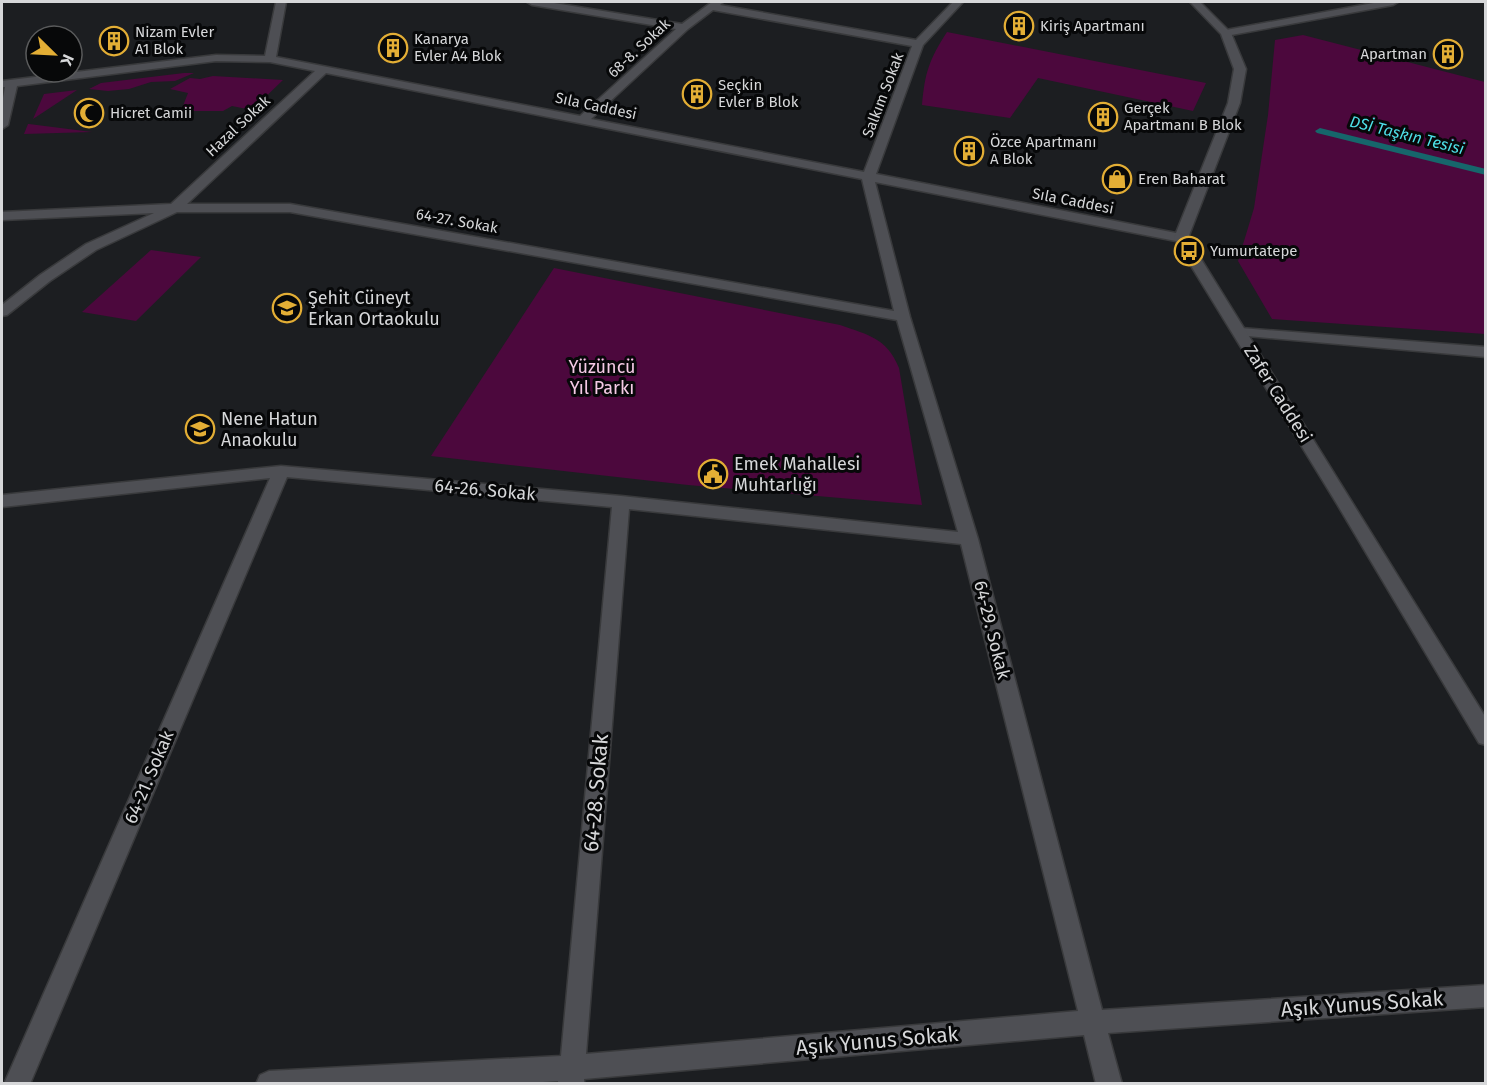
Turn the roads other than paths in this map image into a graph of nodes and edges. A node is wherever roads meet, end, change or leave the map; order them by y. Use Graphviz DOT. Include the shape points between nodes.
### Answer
graph roads {
  1 [pos="281,2"];
  2 [pos="531,2"];
  3 [pos="958,2"];
  4 [pos="1195,2"];
  5 [pos="1393,2"];
  6 [pos="715,4"];
  7 [pos="684,27"];
  8 [pos="1226,33"];
  9 [pos="918,44"];
  10 [pos="270,59"];
  11 [pos="325,68"];
  12 [pos="7,84"];
  13 [pos="583,120"];
  14 [pos="2,125"];
  15 [pos="868,178"];
  16 [pos="175,208"];
  17 [pos="2,216"];
  18 [pos="1181,238"];
  19 [pos="2,312"];
  20 [pos="903,317"];
  21 [pos="1241,332"];
  22 [pos="1485,352"];
  23 [pos="281,471"];
  24 [pos="2,501"];
  25 [pos="621,502"];
  26 [pos="969,538"];
  27 [pos="1485,737"];
  28 [pos="1485,996"];
  29 [pos="1092,1022"];
  30 [pos="572,1076"];
  31 [pos="17,1083"];
  32 [pos="269,1083"];
  33 [pos="1109,1083"];
  1 -- 10 [label="street"];
  2 -- 7 [label="street"];
  3 -- 9 [label="street, Salkım Sokak"];
  4 -- 8 [label="street"];
  5 -- 8 [label="street"];
  6 -- 7 [label="street, 68-8. Sokak"];
  6 -- 9 [label="street"];
  7 -- 13 [label="street, 68-8. Sokak"];
  8 -- 18 [label="street" via="1240,69 1234,103"];
  9 -- 15 [label="street, Salkım Sokak"];
  10 -- 11 [label="street, Sıla Caddesi"];
  10 -- 12 [label="street, Sıla Caddesi" via="216,58"];
  11 -- 13 [label="street, Sıla Caddesi"];
  11 -- 16 [label="street, Hazal Sokak"];
  12 -- 14 [label="street"];
  13 -- 15 [label="street, Sıla Caddesi"];
  15 -- 18 [label="street, Sıla Caddesi"];
  15 -- 20 [label="street, 64-29. Sokak"];
  16 -- 17 [label="street, 64-27. Sokak"];
  16 -- 19 [label="street" via="91,248"];
  16 -- 20 [label="street, 64-27. Sokak" via="290,208"];
  18 -- 21 [label="street, Zafer Caddesi"];
  20 -- 26 [label="street, 64-29. Sokak"];
  21 -- 22 [label="street"];
  21 -- 27 [label="street, Zafer Caddesi"];
  23 -- 24 [label="street, 64-26. Sokak"];
  23 -- 25 [label="street, 64-26. Sokak"];
  23 -- 31 [label="street, 64-21. Sokak"];
  25 -- 26 [label="street, 64-26. Sokak"];
  25 -- 30 [label="street, 64-28. Sokak"];
  26 -- 29 [label="street, 64-29. Sokak"];
  28 -- 29 [label="street, Aşık Yunus Sokak"];
  29 -- 30 [label="street, Aşık Yunus Sokak"];
  29 -- 33 [label="street, 64-29. Sokak"];
  30 -- 32 [label="street, Aşık Yunus Sokak"];
}
